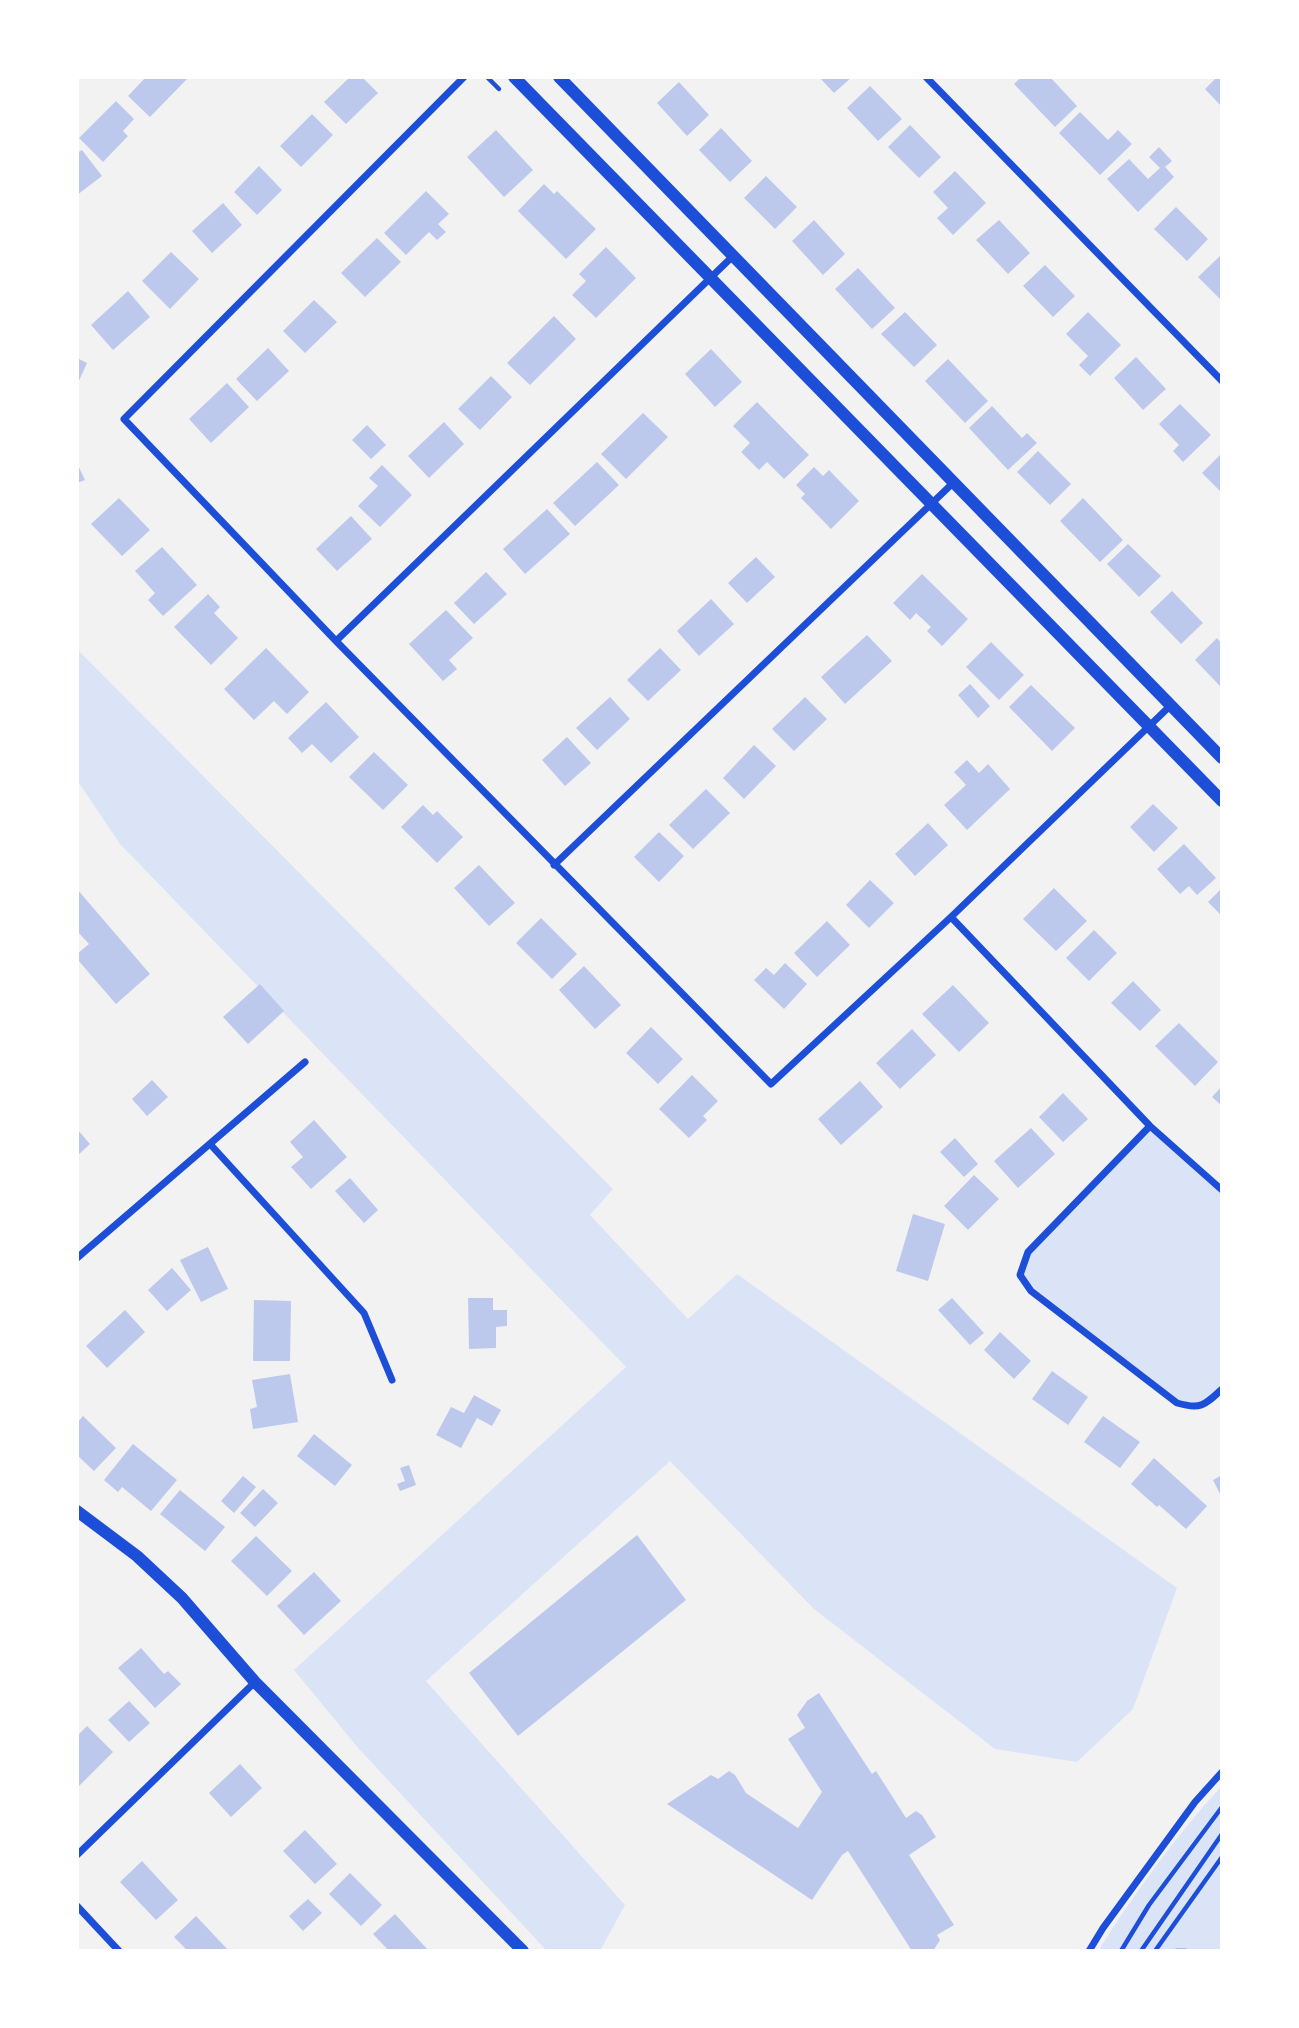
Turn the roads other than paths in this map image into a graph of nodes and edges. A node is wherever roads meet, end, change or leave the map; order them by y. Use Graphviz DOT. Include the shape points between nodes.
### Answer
graph roads {
  1 [pos="464,77"];
  2 [pos="513,77"];
  3 [pos="559,77"];
  4 [pos="926,77"];
  5 [pos="733,256"];
  6 [pos="710,279"];
  7 [pos="1222,381"];
  8 [pos="953,483"];
  9 [pos="930,504"];
  10 [pos="336,641"];
  11 [pos="1171,705"];
  12 [pos="1149,726"];
  13 [pos="1222,758"];
  14 [pos="1222,801"];
  15 [pos="554,865"];
  16 [pos="951,917"];
  17 [pos="305,1062"];
  18 [pos="1150,1126"];
  19 [pos="211,1144"];
  20 [pos="1222,1190"];
  21 [pos="77,1258"];
  22 [pos="392,1380"];
  23 [pos="1222,1389"];
  24 [pos="77,1511"];
  25 [pos="255,1682"];
  26 [pos="1222,1772"];
  27 [pos="78,1853"];
  28 [pos="77,1906"];
  29 [pos="119,1951"];
  30 [pos="523,1951"];
  31 [pos="1089,1951"];
  1 -- 10 [label="street" via="124,419"];
  2 -- 6 [label="street"];
  3 -- 5 [label="street"];
  4 -- 7 [label="street"];
  5 -- 6 [label="street"];
  5 -- 8 [label="street"];
  6 -- 9 [label="street"];
  6 -- 10 [label="street"];
  8 -- 9 [label="street"];
  8 -- 11 [label="street"];
  9 -- 12 [label="street"];
  9 -- 15 [label="street"];
  10 -- 15 [label="street"];
  11 -- 12 [label="street"];
  11 -- 13 [label="street"];
  12 -- 14 [label="street"];
  12 -- 16 [label="street"];
  15 -- 16 [label="street" via="771,1084"];
  16 -- 18 [label="street"];
  17 -- 19 [label="street"];
  18 -- 20 [label="street"];
  18 -- 23 [label="street" via="1028,1252 1020,1275 1031,1291 1177,1403 1195,1408"];
  19 -- 21 [label="street"];
  19 -- 22 [label="street" via="364,1312"];
  24 -- 25 [label="street" via="137,1556 182,1598"];
  25 -- 27 [label="street"];
  25 -- 30 [label="street"];
  26 -- 31 [label="street" via="1195,1801"];
  28 -- 29 [label="street"];
}
